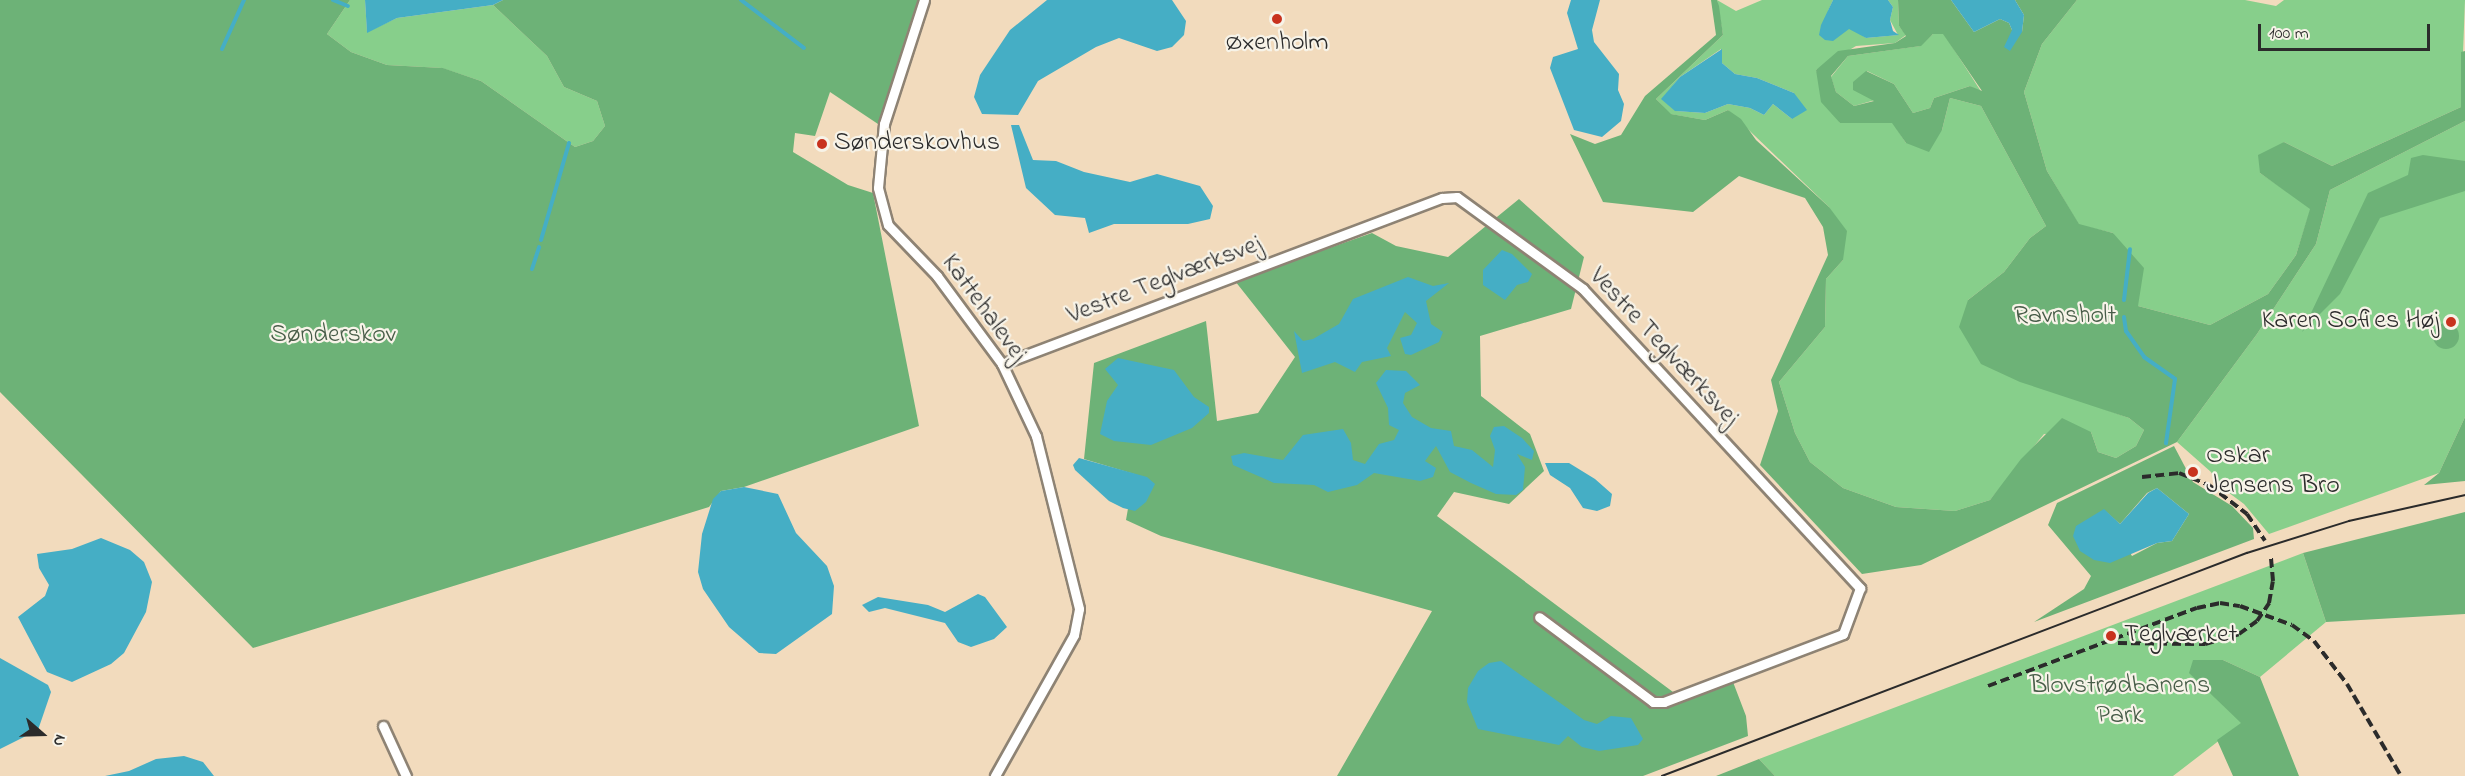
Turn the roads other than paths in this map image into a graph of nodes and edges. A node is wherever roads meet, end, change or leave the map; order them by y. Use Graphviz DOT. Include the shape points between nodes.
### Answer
graph roads {
  1 [pos="924,0"];
  2 [pos="1002,364"];
  3 [pos="1539,617"];
  4 [pos="383,726"];
  5 [pos="406,776"];
  6 [pos="994,776"];
  1 -- 2 [label="street, Kattehalevej" via="884,124 878,188 888,225 937,276"];
  2 -- 3 [label="street, Vestre Teglværksvej" via="1442,198 1457,197 1583,289 1860,588 1843,634 1664,702 1653,702"];
  2 -- 6 [label="street, Kattehalevej" via="1036,436 1079,609 1074,635"];
  4 -- 5 [label="street"];
}
